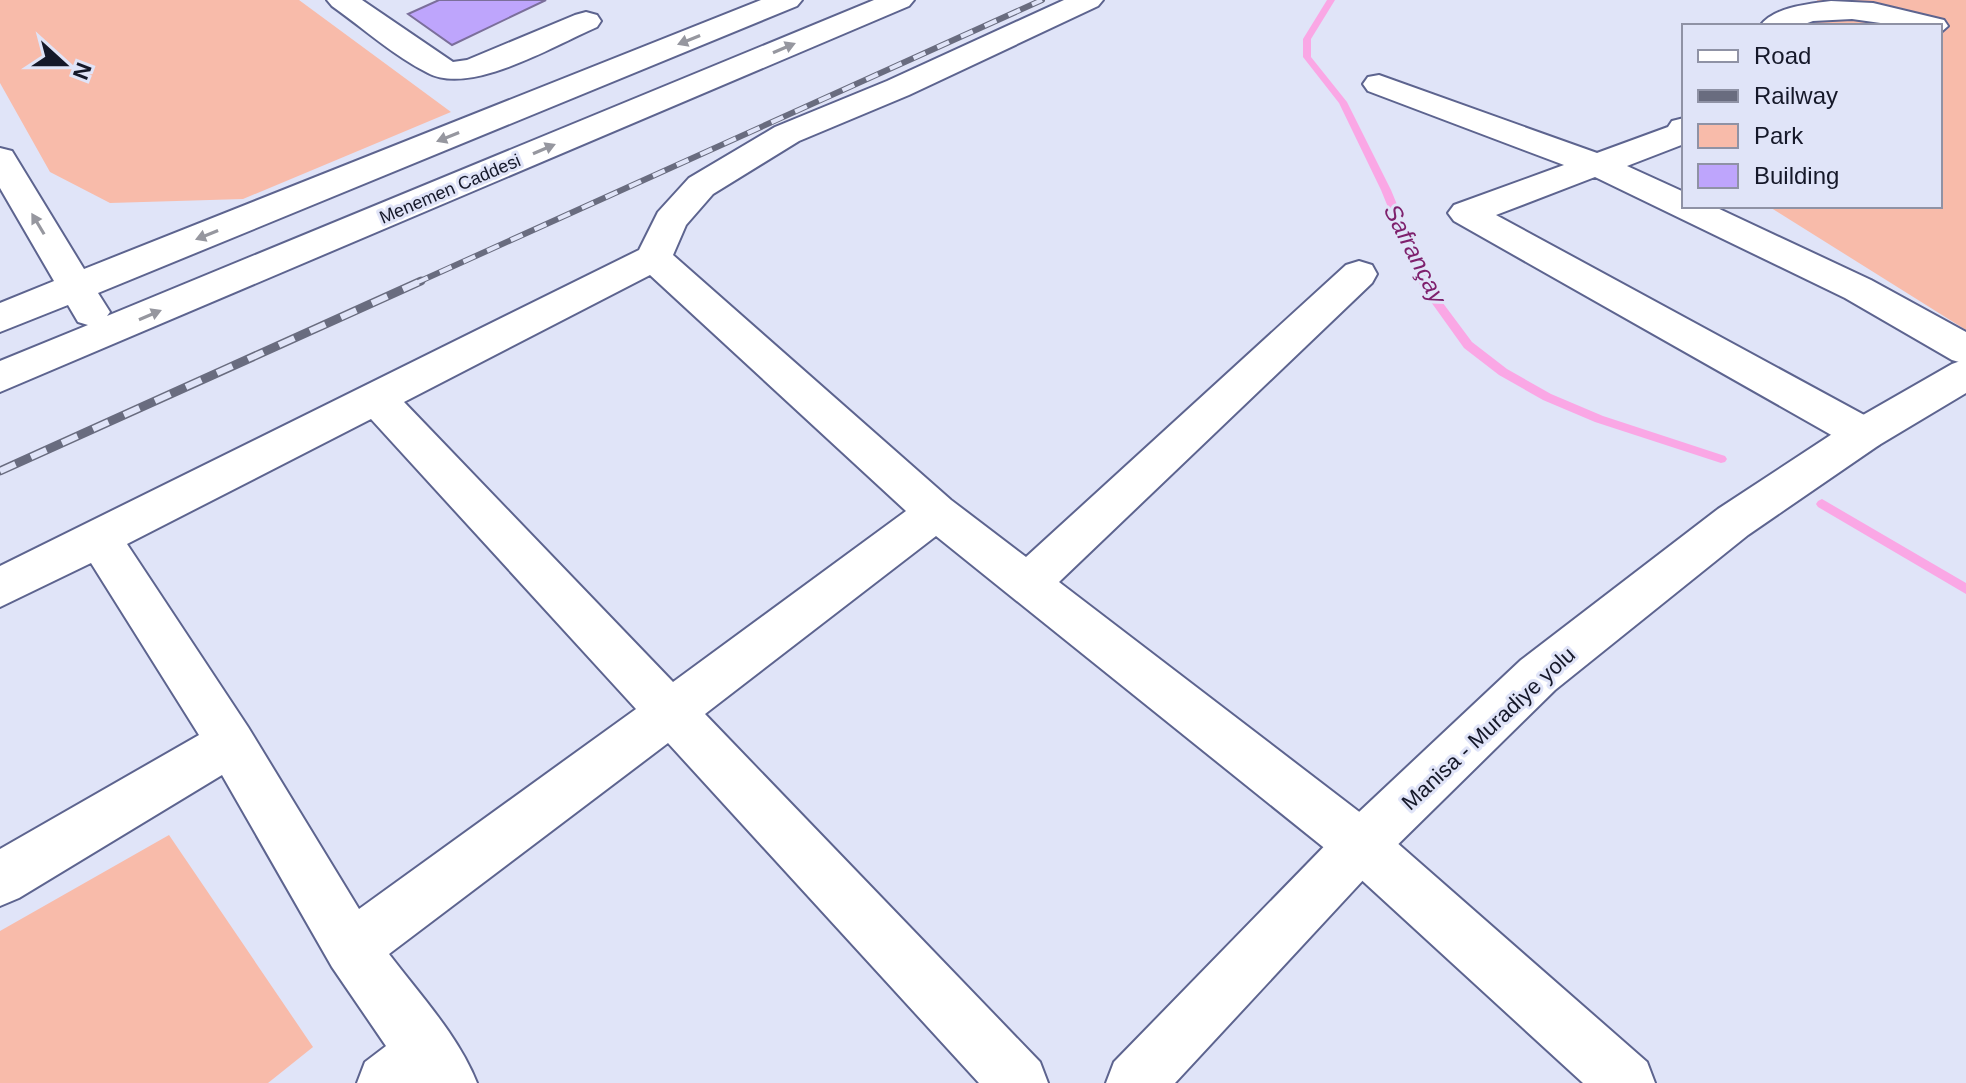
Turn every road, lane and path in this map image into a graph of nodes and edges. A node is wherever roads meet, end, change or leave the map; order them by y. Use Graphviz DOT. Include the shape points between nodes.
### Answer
graph roads {
  1 [pos="342,0"];
  2 [pos="899,0"];
  3 [pos="1088,0"];
  4 [pos="784,1"];
  5 [pos="586,21"];
  6 [pos="1777,24"];
  7 [pos="1926,24"];
  8 [pos="1942,29"];
  9 [pos="1966,38"];
  10 [pos="1379,84"];
  11 [pos="1682,131"];
  12 [pos="0,159"];
  13 [pos="1597,165"];
  14 [pos="1682,205"];
  15 [pos="1688,208"];
  16 [pos="654,258"];
  17 [pos="1359,274"];
  18 [pos="77,288"];
  19 [pos="0,318"];
  20 [pos="105,334"];
  21 [pos="1966,350"];
  22 [pos="1966,374"];
  23 [pos="0,377"];
  24 [pos="376,398"];
  25 [pos="1864,434"];
  26 [pos="936,512"];
  27 [pos="100,540"];
  28 [pos="1027,584"];
  29 [pos="0,588"];
  30 [pos="672,711"];
  31 [pos="231,743"];
  32 [pos="1361,845"];
  33 [pos="0,879"];
  34 [pos="351,948"];
  35 [pos="420,1072"];
  36 [pos="1019,1083"];
  37 [pos="1135,1083"];
  38 [pos="1626,1083"];
  1 -- 5 [label="street" via="453,71 473,69"];
  20 -- 2 [label="street, Menemen Caddesi, one-way"];
  3 -- 16 [label="street" via="787,134 701,186 670,220"];
  4 -- 18 [label="street, one-way"];
  6 -- 7 [label="street" via="1788,15 1820,6 1864,6"];
  8 -- 9 [label="street"];
  10 -- 13 [label="street"];
  11 -- 13 [label="street"];
  18 -- 12 [label="street, one-way"];
  13 -- 14 [label="street"];
  13 -- 25 [label="street" via="1466,213"];
  15 -- 21 [label="street" via="1858,289"];
  16 -- 24 [label="street"];
  16 -- 26 [label="street"];
  17 -- 28 [label="street"];
  18 -- 19 [label="street"];
  18 -- 20 [label="street"];
  20 -- 23 [label="street, Menemen Caddesi"];
  22 -- 25 [label="street, Manisa - Muradiye yolu"];
  24 -- 27 [label="street"];
  24 -- 30 [label="street"];
  25 -- 32 [label="street, Manisa - Muradiye yolu" via="1733,522 1538,675"];
  26 -- 28 [label="street"];
  26 -- 30 [label="street"];
  27 -- 29 [label="street"];
  27 -- 31 [label="street"];
  28 -- 32 [label="street"];
  30 -- 34 [label="street"];
  30 -- 36 [label="street"];
  31 -- 33 [label="street"];
  31 -- 34 [label="street"];
  32 -- 37 [label="street, Manisa - Muradiye yolu"];
  32 -- 38 [label="street"];
  34 -- 35 [label="street"];
}
